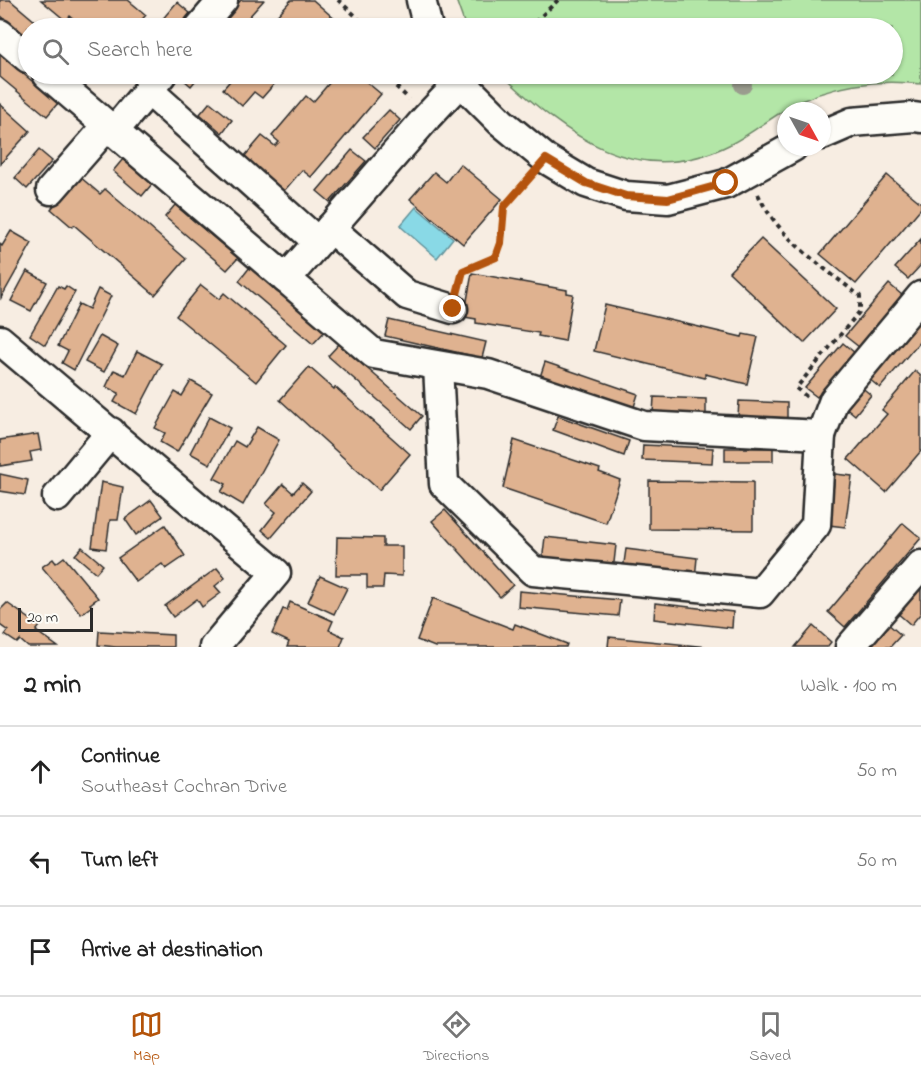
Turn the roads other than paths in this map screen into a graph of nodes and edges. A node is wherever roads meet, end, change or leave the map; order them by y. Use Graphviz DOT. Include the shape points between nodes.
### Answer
graph roads {
  1 [pos="223,0"];
  2 [pos="421,0"];
  3 [pos="208,18"];
  4 [pos="426,18"];
  5 [pos="0,34"];
  6 [pos="18,49"];
  7 [pos="58,84"];
  8 [pos="153,84"];
  9 [pos="157,84"];
  10 [pos="452,84"];
  11 [pos="463,84"];
  12 [pos="921,118"];
  13 [pos="111,128"];
  14 [pos="831,131"];
  15 [pos="777,156"];
  16 [pos="51,190"];
  17 [pos="324,235"];
  18 [pos="286,279"];
  19 [pos="921,296"];
  20 [pos="453,309"];
  21 [pos="0,340"];
  22 [pos="438,366"];
  23 [pos="825,425"];
  24 [pos="111,432"];
  25 [pos="57,497"];
  26 [pos="921,565"];
  27 [pos="214,647"];
  28 [pos="850,647"];
  1 -- 3 [label="street"];
  2 -- 4 [label="street"];
  5 -- 6 [label="street"];
  7 -- 13 [label="street"];
  8 -- 13 [label="street"];
  9 -- 17 [label="street"];
  10 -- 17 [label="street"];
  11 -- 15 [label="street" via="546,159 586,183 626,196 668,199 726,183"];
  12 -- 14 [label="street" via="852,122"];
  13 -- 16 [label="street"];
  13 -- 18 [label="street"];
  17 -- 18 [label="street"];
  17 -- 20 [label="street" via="406,295"];
  18 -- 22 [label="street" via="374,354"];
  19 -- 23 [label="street" via="834,399"];
  21 -- 24 [label="street"];
  22 -- 23 [label="street" via="488,374 644,426"];
  22 -- 23 [label="street" via="444,484 533,571 760,593 816,525"];
  24 -- 25 [label="street"];
  24 -- 27 [label="street" via="276,573"];
  26 -- 28 [label="street"];
}
